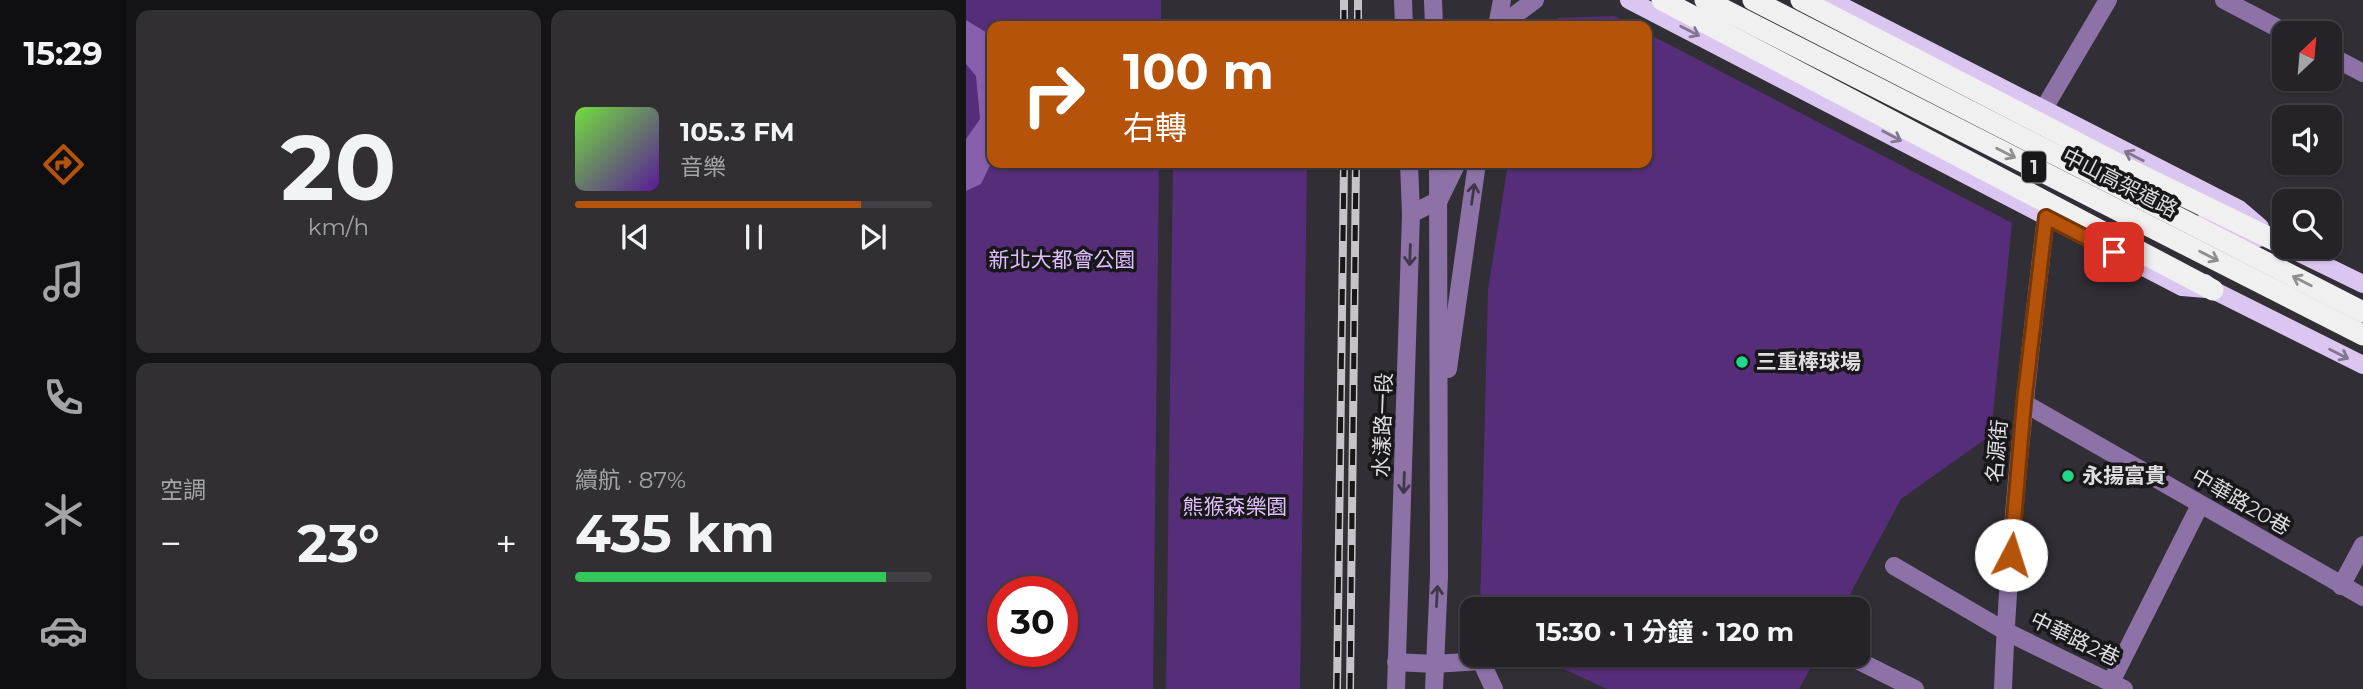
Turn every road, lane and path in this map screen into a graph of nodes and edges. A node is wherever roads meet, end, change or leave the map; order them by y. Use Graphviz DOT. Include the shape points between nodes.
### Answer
graph roads {
  1 [pos="1403,0"];
  2 [pos="1433,0"];
  3 [pos="1503,0"];
  4 [pos="1535,0"];
  5 [pos="1629,0"];
  6 [pos="1662,0"];
  7 [pos="1753,0"];
  8 [pos="1769,0"];
  9 [pos="1801,0"];
  10 [pos="1830,0"];
  11 [pos="2108,0"];
  12 [pos="2224,0"];
  13 [pos="1687,1"];
  14 [pos="1404,21"];
  15 [pos="1434,21"];
  16 [pos="1499,21"];
  17 [pos="1505,21"];
  18 [pos="2272,25"];
  19 [pos="2342,62"];
  20 [pos="2363,73"];
  21 [pos="2046,119"];
  22 [pos="1409,168"];
  23 [pos="1438,168"];
  24 [pos="1455,168"];
  25 [pos="1476,168"];
  26 [pos="1439,200"];
  27 [pos="1411,214"];
  28 [pos="2046,217"];
  29 [pos="2272,239"];
  30 [pos="2272,242"];
  31 [pos="2312,259"];
  32 [pos="2363,284"];
  33 [pos="2213,290"];
  34 [pos="2363,312"];
  35 [pos="2363,335"];
  36 [pos="2363,366"];
  37 [pos="2024,403"];
  38 [pos="1439,431"];
  39 [pos="2200,505"];
  40 [pos="2363,545"];
  41 [pos="1894,566"];
  42 [pos="2341,586"];
  43 [pos="2363,597"];
  44 [pos="2005,631"];
  45 [pos="1396,662"];
  46 [pos="1434,664"];
  47 [pos="1870,666"];
  48 [pos="2118,686"];
  49 [pos="1396,689"];
  50 [pos="1434,689"];
  51 [pos="1494,689"];
  52 [pos="1915,689"];
  53 [pos="2003,689"];
  1 -- 14 [label="street"];
  2 -- 15 [label="street"];
  3 -- 16 [label="street"];
  4 -- 17 [label="street"];
  5 -- 28 [label="main road, 1, one-way"];
  6 -- 33 [label="highway, 1"];
  34 -- 7 [label="highway, 中山高架道路 / 1, one-way"];
  8 -- 30 [label="main road, 1" via="2230,232"];
  9 -- 21 [label="highway, 1"];
  10 -- 21 [label="main road, 1"];
  11 -- 21 [label="street"];
  12 -- 18 [label="street"];
  13 -- 33 [label="main road, 1" via="2192,269"];
  13 -- 35 [label="highway, 中山高架道路 / 1, one-way"];
  19 -- 20 [label="street"];
  29 -- 21 [label="highway, 1, one-way"];
  22 -- 27 [label="street, 水漾路一段"];
  23 -- 26 [label="street"];
  24 -- 26 [label="street"];
  38 -- 25 [label="street, one-way"];
  26 -- 27 [label="street"];
  26 -- 38 [label="street"];
  27 -- 45 [label="street, 水漾路一段, one-way"];
  28 -- 33 [label="main road, 1" via="2182,287"];
  28 -- 37 [label="street, 名源街"];
  31 -- 32 [label="main road, 1"];
  33 -- 36 [label="main road, 1, one-way"];
  37 -- 39 [label="street, 中華路20巷"];
  37 -- 44 [label="street, 名源街"];
  46 -- 38 [label="street, one-way"];
  39 -- 42 [label="street, 中華路20巷"];
  39 -- 48 [label="street"];
  40 -- 42 [label="street"];
  41 -- 44 [label="street, 中華路2巷"];
  42 -- 43 [label="street, 中華路20巷"];
  44 -- 48 [label="street, 中華路2巷"];
  44 -- 53 [label="street, 名源街"];
  45 -- 46 [label="street"];
  45 -- 49 [label="street, 水漾路一段"];
  46 -- 50 [label="street"];
  46 -- 51 [label="street" via="1481,661"];
  47 -- 52 [label="street"];
}
